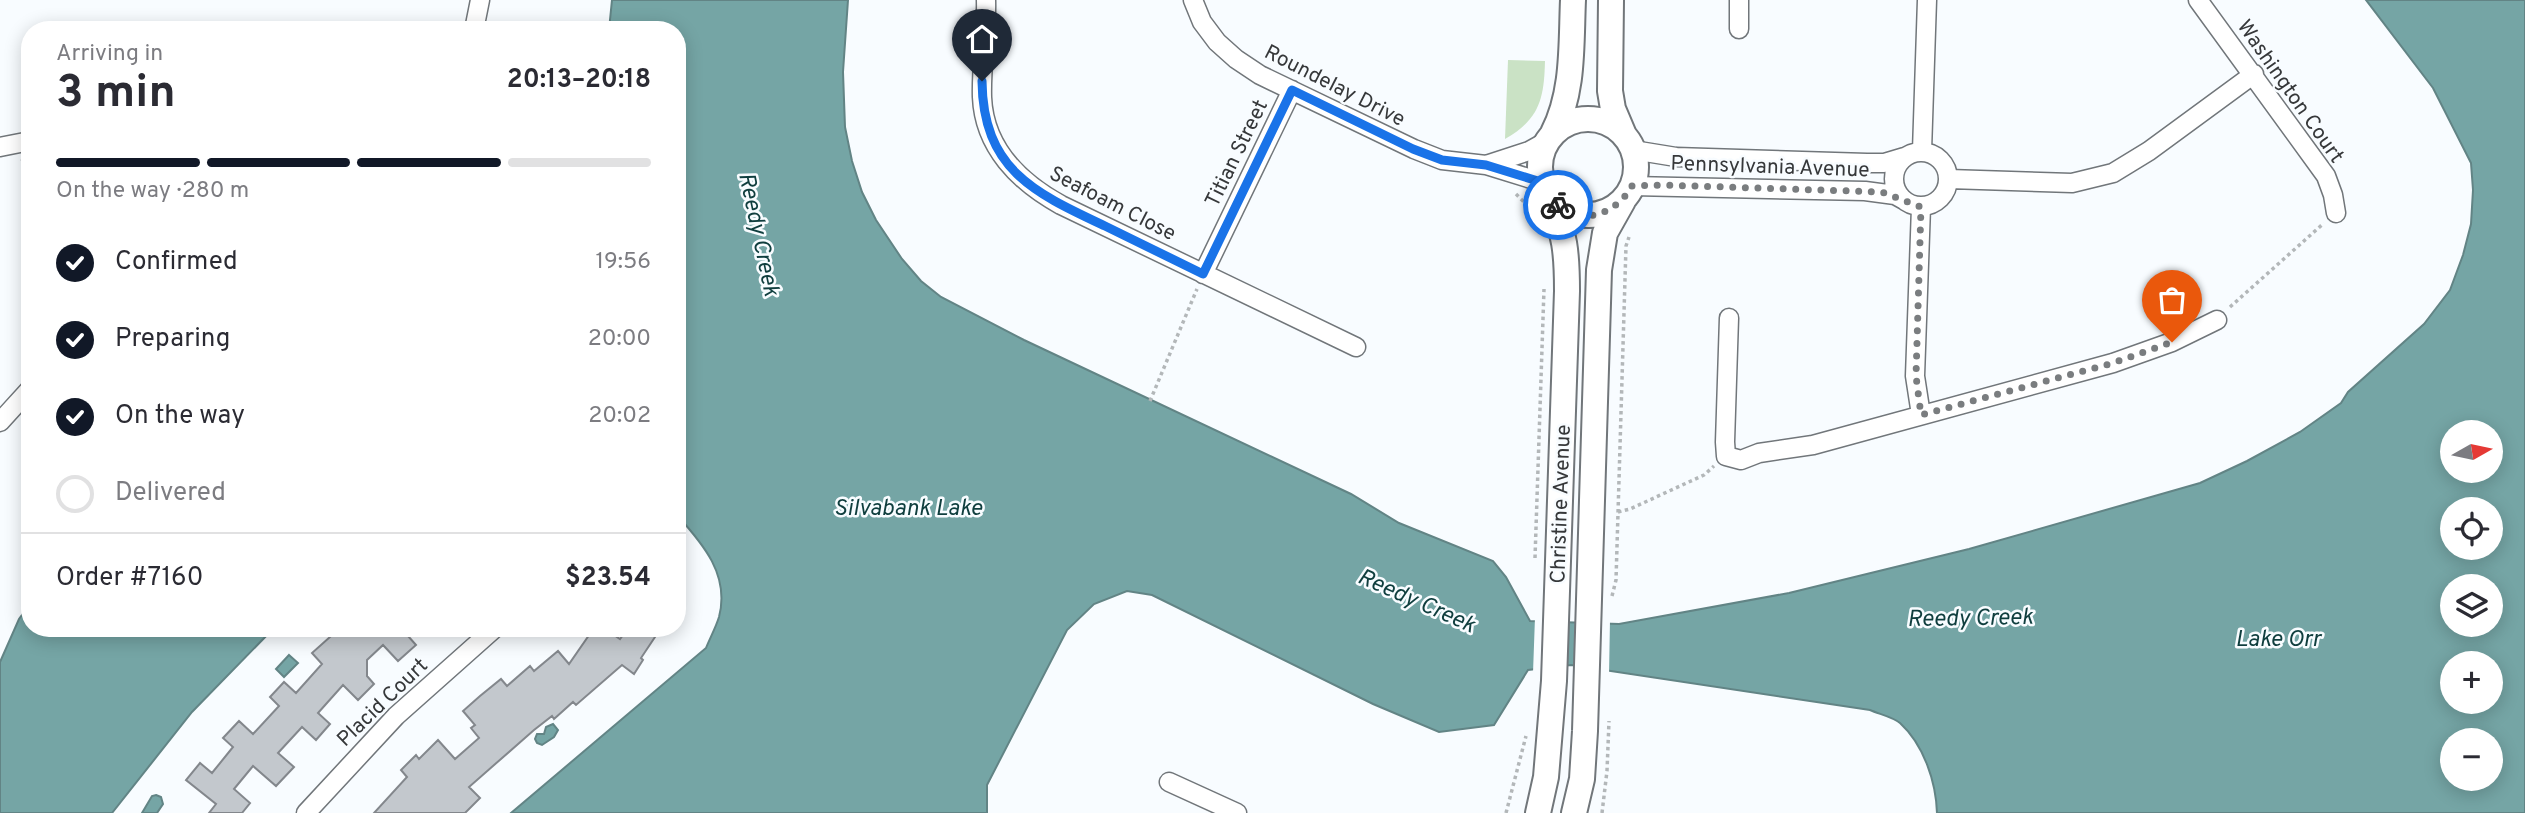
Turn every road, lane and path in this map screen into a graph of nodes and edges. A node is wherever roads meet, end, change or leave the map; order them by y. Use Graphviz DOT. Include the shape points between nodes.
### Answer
graph roads {
  1 [pos="480,0"];
  2 [pos="986,0"];
  3 [pos="1193,0"];
  4 [pos="1573,0"];
  5 [pos="1611,0"];
  6 [pos="1739,0"];
  7 [pos="1927,0"];
  8 [pos="2198,0"];
  9 [pos="476,21"];
  10 [pos="1739,29"];
  11 [pos="2254,74"];
  12 [pos="1292,90"];
  13 [pos="1550,137"];
  14 [pos="21,143"];
  15 [pos="1628,143"];
  16 [pos="0,147"];
  17 [pos="1922,151"];
  18 [pos="1904,157"];
  19 [pos="1486,165"];
  20 [pos="1949,179"];
  21 [pos="1516,191"];
  22 [pos="1628,193"];
  23 [pos="1541,196"];
  24 [pos="1912,204"];
  25 [pos="2336,213"];
  26 [pos="1630,232"];
  27 [pos="1203,274"];
  28 [pos="1544,279"];
  29 [pos="1729,318"];
  30 [pos="2217,320"];
  31 [pos="1356,347"];
  32 [pos="21,399"];
  33 [pos="1150,401"];
  34 [pos="1921,415"];
  35 [pos="0,422"];
  36 [pos="1727,456"];
  37 [pos="1618,512"];
  38 [pos="1535,566"];
  39 [pos="1600,605"];
  40 [pos="485,637"];
  41 [pos="1527,732"];
  42 [pos="1169,782"];
  43 [pos="306,813"];
  44 [pos="1237,813"];
  45 [pos="1506,813"];
  46 [pos="1538,813"];
  47 [pos="1574,813"];
  1 -- 9 [label="street"];
  2 -- 27 [label="street, Seafoam Close" via="982,100 991,134 1010,167 1037,192"];
  3 -- 12 [label="street, Roundelay Drive" via="1217,42 1260,75"];
  4 -- 13 [label="main road" via="1569,85"];
  5 -- 15 [label="main road" via="1609,91"];
  6 -- 10 [label="street"];
  7 -- 17 [label="street"];
  8 -- 11 [label="street, Washington Court"];
  11 -- 20 [label="street" via="2113,173 2072,183"];
  11 -- 25 [label="street, Washington Court" via="2326,176"];
  12 -- 19 [label="street, Roundelay Drive" via="1413,149 1442,160"];
  12 -- 27 [label="street, Titian Street"];
  13 -- 15 [label="main road" via="1565,124 1596,119 1611,125"];
  13 -- 19 [label="street, Roundelay Drive" via="1529,151"];
  13 -- 23 [label="main road" via="1540,161"];
  14 -- 16 [label="street"];
  15 -- 18 [label="street, Pennsylvania Avenue" via="1676,157 1867,163"];
  15 -- 22 [label="main road" via="1636,174"];
  17 -- 18 [label="street"];
  17 -- 20 [label="street" via="1938,157"];
  18 -- 24 [label="street" via="1894,179 1898,195"];
  19 -- 23 [label="street, Roundelay Drive"];
  20 -- 24 [label="street" via="1943,195 1929,205"];
  21 -- 23 [label="path" via="1517,196"];
  22 -- 23 [label="main road" via="1609,211 1594,215 1577,215"];
  22 -- 24 [label="street, Pennsylvania Avenue" via="1865,191 1882,192"];
  22 -- 39 [label="main road, Christine Avenue" via="1605,233 1599,270"];
  23 -- 46 [label="main road, Christine Avenue" via="1562,226 1567,248 1554,681 1546,777"];
  24 -- 34 [label="street"];
  25 -- 30 [label="path"];
  26 -- 37 [label="path"];
  27 -- 31 [label="street, Seafoam Close"];
  27 -- 33 [label="path"];
  28 -- 38 [label="path"];
  29 -- 36 [label="street"];
  30 -- 34 [label="street" via="2113,363"];
  32 -- 35 [label="street"];
  34 -- 36 [label="street" via="1741,460"];
  36 -- 37 [label="path" via="1703,475"];
  37 -- 39 [label="path" via="1616,580"];
  39 -- 47 [label="main road, Christine Avenue"];
  40 -- 43 [label="street, Placid Court" via="396,716"];
  41 -- 45 [label="path"];
  42 -- 44 [label="street"];
}
